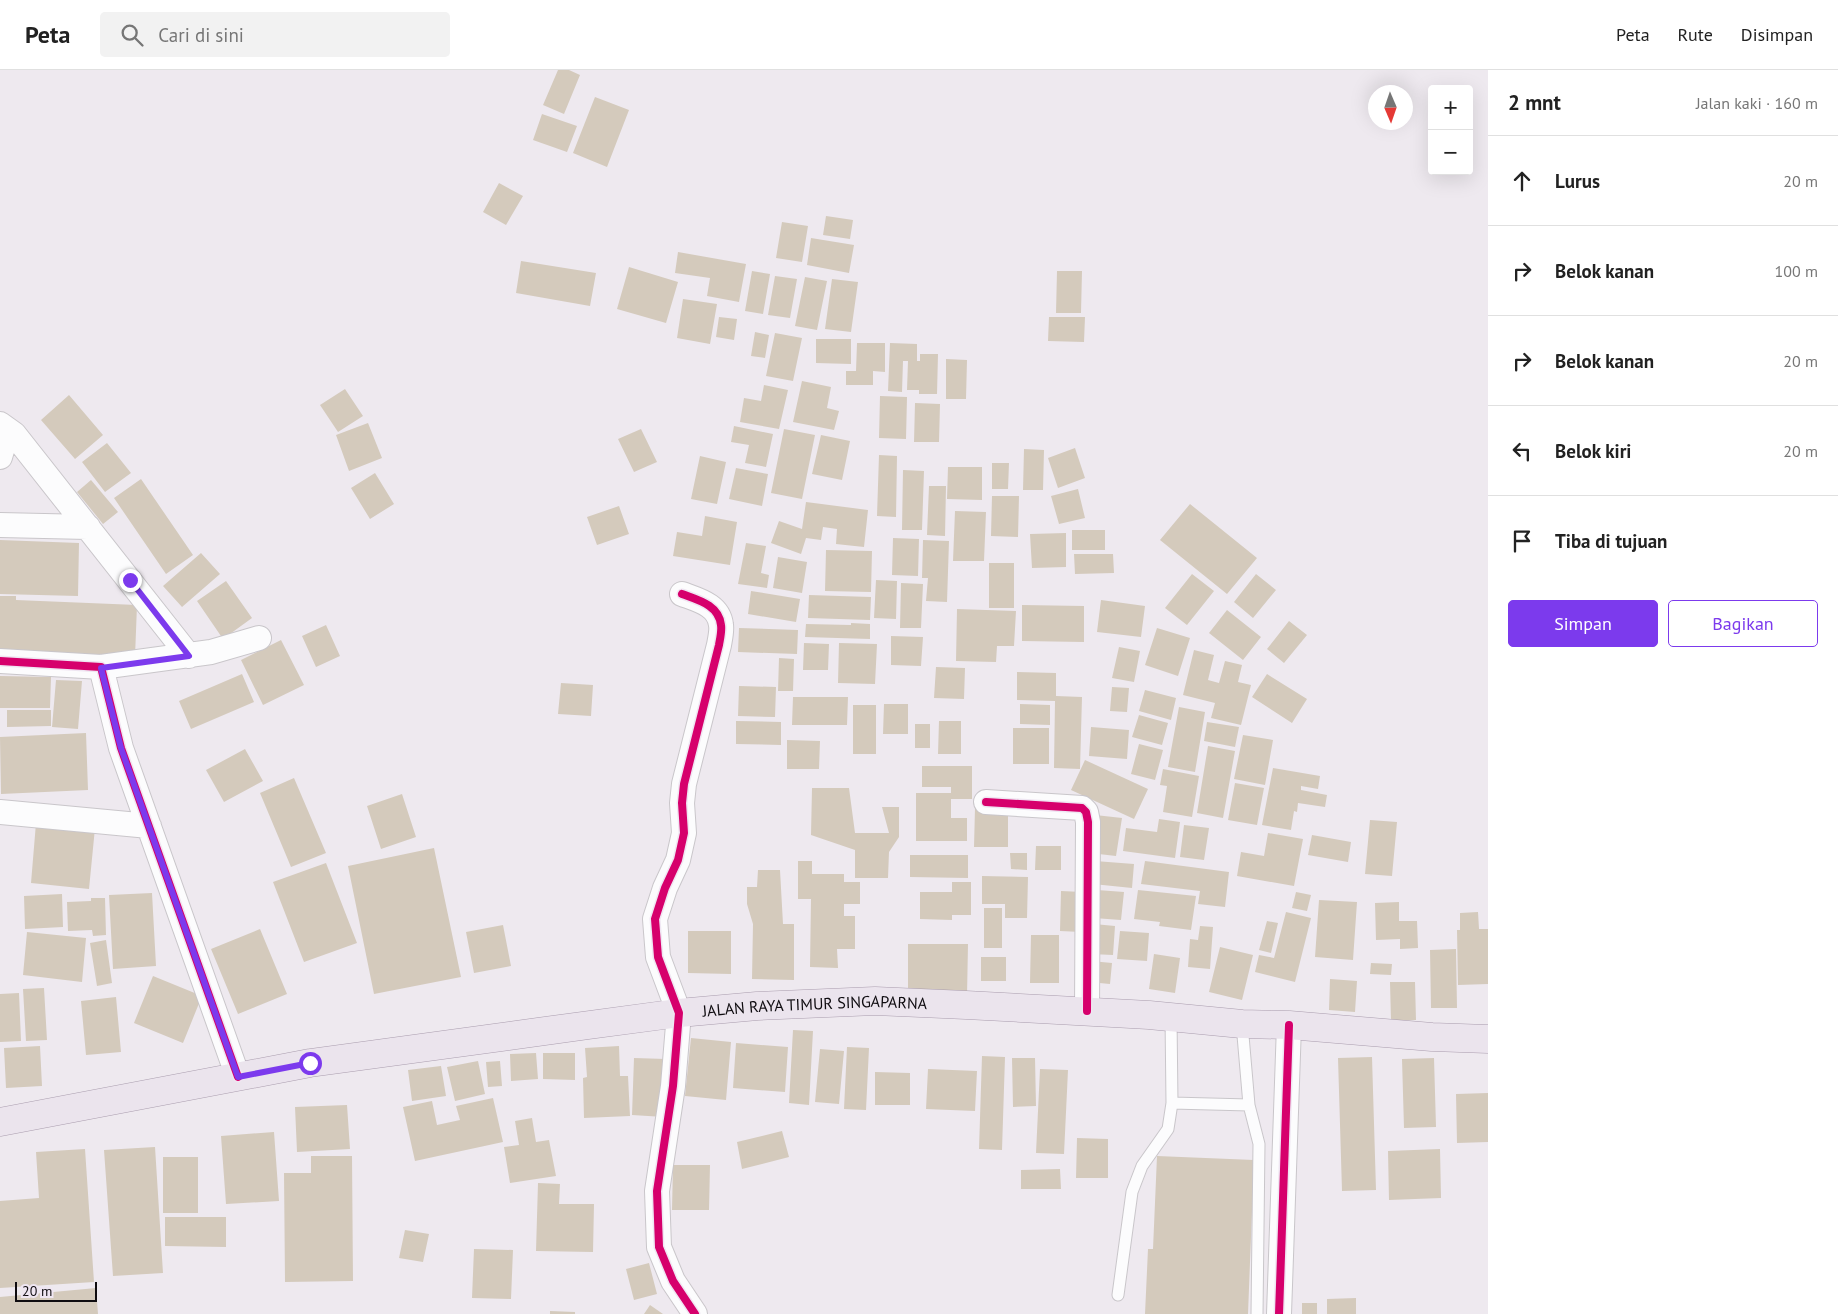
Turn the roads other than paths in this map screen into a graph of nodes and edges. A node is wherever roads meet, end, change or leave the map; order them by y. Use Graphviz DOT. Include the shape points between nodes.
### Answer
graph roads {
  1 [pos="4,427"];
  2 [pos="0,457"];
  3 [pos="0,525"];
  4 [pos="88,527"];
  5 [pos="682,594"];
  6 [pos="259,638"];
  7 [pos="189,656"];
  8 [pos="0,661"];
  9 [pos="101,668"];
  10 [pos="986,802"];
  11 [pos="0,812"];
  12 [pos="149,826"];
  13 [pos="1086,1011"];
  14 [pos="679,1013"];
  15 [pos="1171,1017"];
  16 [pos="1242,1024"];
  17 [pos="1289,1025"];
  18 [pos="1488,1039"];
  19 [pos="238,1077"];
  20 [pos="1172,1103"];
  21 [pos="1249,1105"];
  22 [pos="0,1122"];
  23 [pos="1118,1295"];
  24 [pos="695,1314"];
  25 [pos="1257,1314"];
  26 [pos="1279,1314"];
  1 -- 2 [label="street"];
  1 -- 4 [label="street" via="14,434"];
  3 -- 4 [label="street"];
  4 -- 7 [label="street"];
  5 -- 14 [label="street" via="705,602 717,613 722,625 720,645 684,784 684,832 678,860 655,918 658,957"];
  6 -- 7 [label="street"];
  7 -- 9 [label="street"];
  8 -- 9 [label="street"];
  9 -- 12 [label="street" via="121,748"];
  10 -- 13 [label="street" via="1075,807 1086,812"];
  11 -- 12 [label="street"];
  12 -- 19 [label="street"];
  13 -- 14 [label="main road, JALAN RAYA TIMUR SINGAPARNA" via="875,1001"];
  13 -- 15 [label="main road, JALAN RAYA TIMUR SINGAPARNA"];
  14 -- 19 [label="main road, JALAN RAYA TIMUR SINGAPARNA" via="310,1063"];
  14 -- 24 [label="street" via="673,1086 657,1191 659,1247 673,1282"];
  15 -- 16 [label="main road, JALAN RAYA TIMUR SINGAPARNA"];
  15 -- 20 [label="lane"];
  16 -- 17 [label="main road, JALAN RAYA TIMUR SINGAPARNA"];
  16 -- 21 [label="lane"];
  17 -- 18 [label="main road, JALAN RAYA TIMUR SINGAPARNA"];
  17 -- 26 [label="street"];
  19 -- 22 [label="main road, JALAN RAYA TIMUR SINGAPARNA"];
  20 -- 21 [label="lane"];
  20 -- 23 [label="lane" via="1168,1129 1142,1166 1132,1192"];
  21 -- 25 [label="lane" via="1259,1144"];
}
